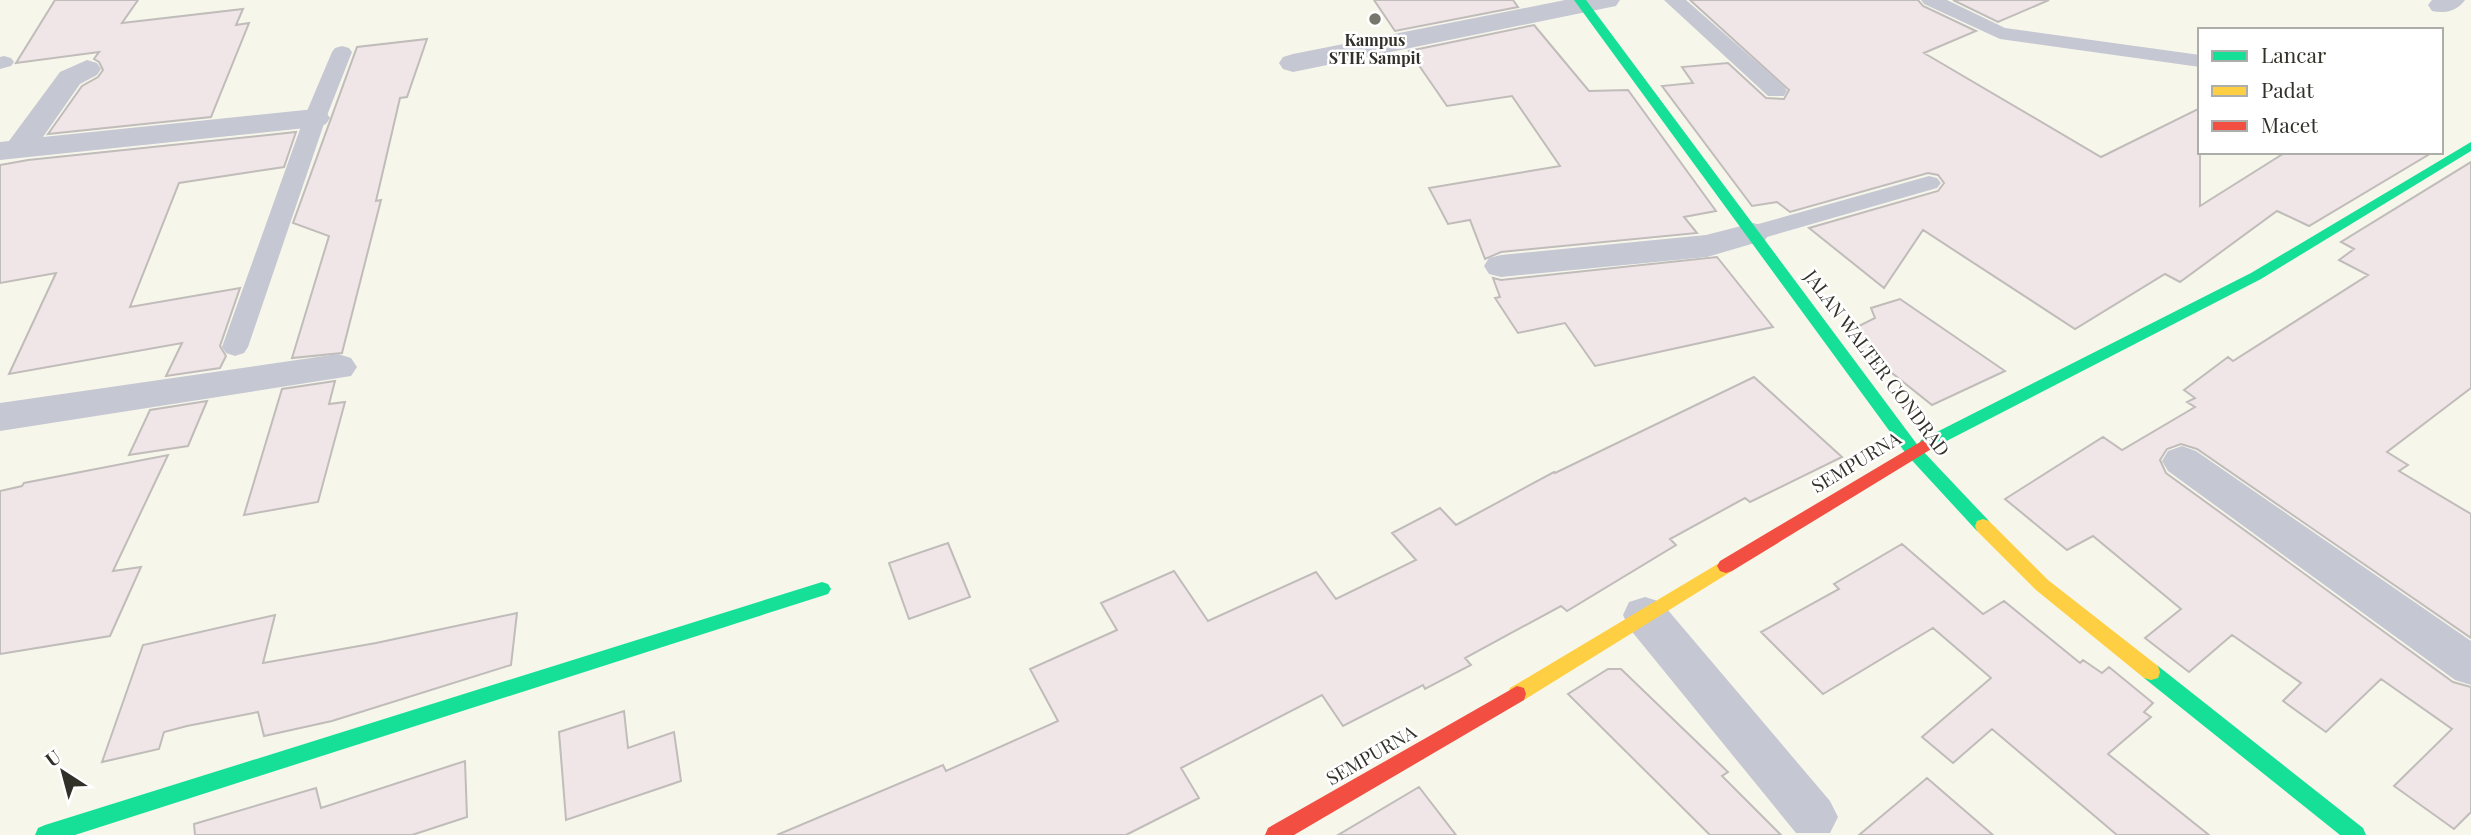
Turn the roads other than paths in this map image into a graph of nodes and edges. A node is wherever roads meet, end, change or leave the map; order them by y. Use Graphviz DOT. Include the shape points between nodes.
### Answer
graph roads {
  1 [pos="1674,0"];
  2 [pos="1931,0"];
  3 [pos="1591,2"];
  4 [pos="342,52"];
  5 [pos="2198,61"];
  6 [pos="1293,63"];
  7 [pos="87,69"];
  8 [pos="1776,91"];
  9 [pos="315,118"];
  10 [pos="2471,146"];
  11 [pos="9,150"];
  12 [pos="1929,183"];
  13 [pos="1753,233"];
  14 [pos="1502,266"];
  15 [pos="235,347"];
  16 [pos="338,367"];
  17 [pos="0,417"];
  18 [pos="1913,451"];
  19 [pos="2182,461"];
  20 [pos="822,589"];
  21 [pos="1645,615"];
  22 [pos="2471,666"];
  23 [pos="1813,817"];
  24 [pos="46,835"];
  25 [pos="1275,835"];
  26 [pos="2356,835"];
  1 -- 8 [label="lane"];
  2 -- 5 [label="lane" via="2000,33"];
  3 -- 6 [label="street"];
  3 -- 13 [label="street, JALAN WALTER CONDRAD"];
  4 -- 9 [label="lane"];
  7 -- 11 [label="street" via="70,78"];
  9 -- 11 [label="street"];
  9 -- 15 [label="lane"];
  10 -- 18 [label="street, SEMPURNA" via="2256,276"];
  12 -- 13 [label="lane"];
  13 -- 14 [label="street" via="1707,246"];
  13 -- 18 [label="street, JALAN WALTER CONDRAD"];
  16 -- 17 [label="street"];
  18 -- 21 [label="street, SEMPURNA"];
  18 -- 26 [label="street, JALAN WALTER CONDRAD" via="2042,585"];
  19 -- 22 [label="street"];
  20 -- 24 [label="street"];
  21 -- 23 [label="street"];
  21 -- 25 [label="street, SEMPURNA"];
}
